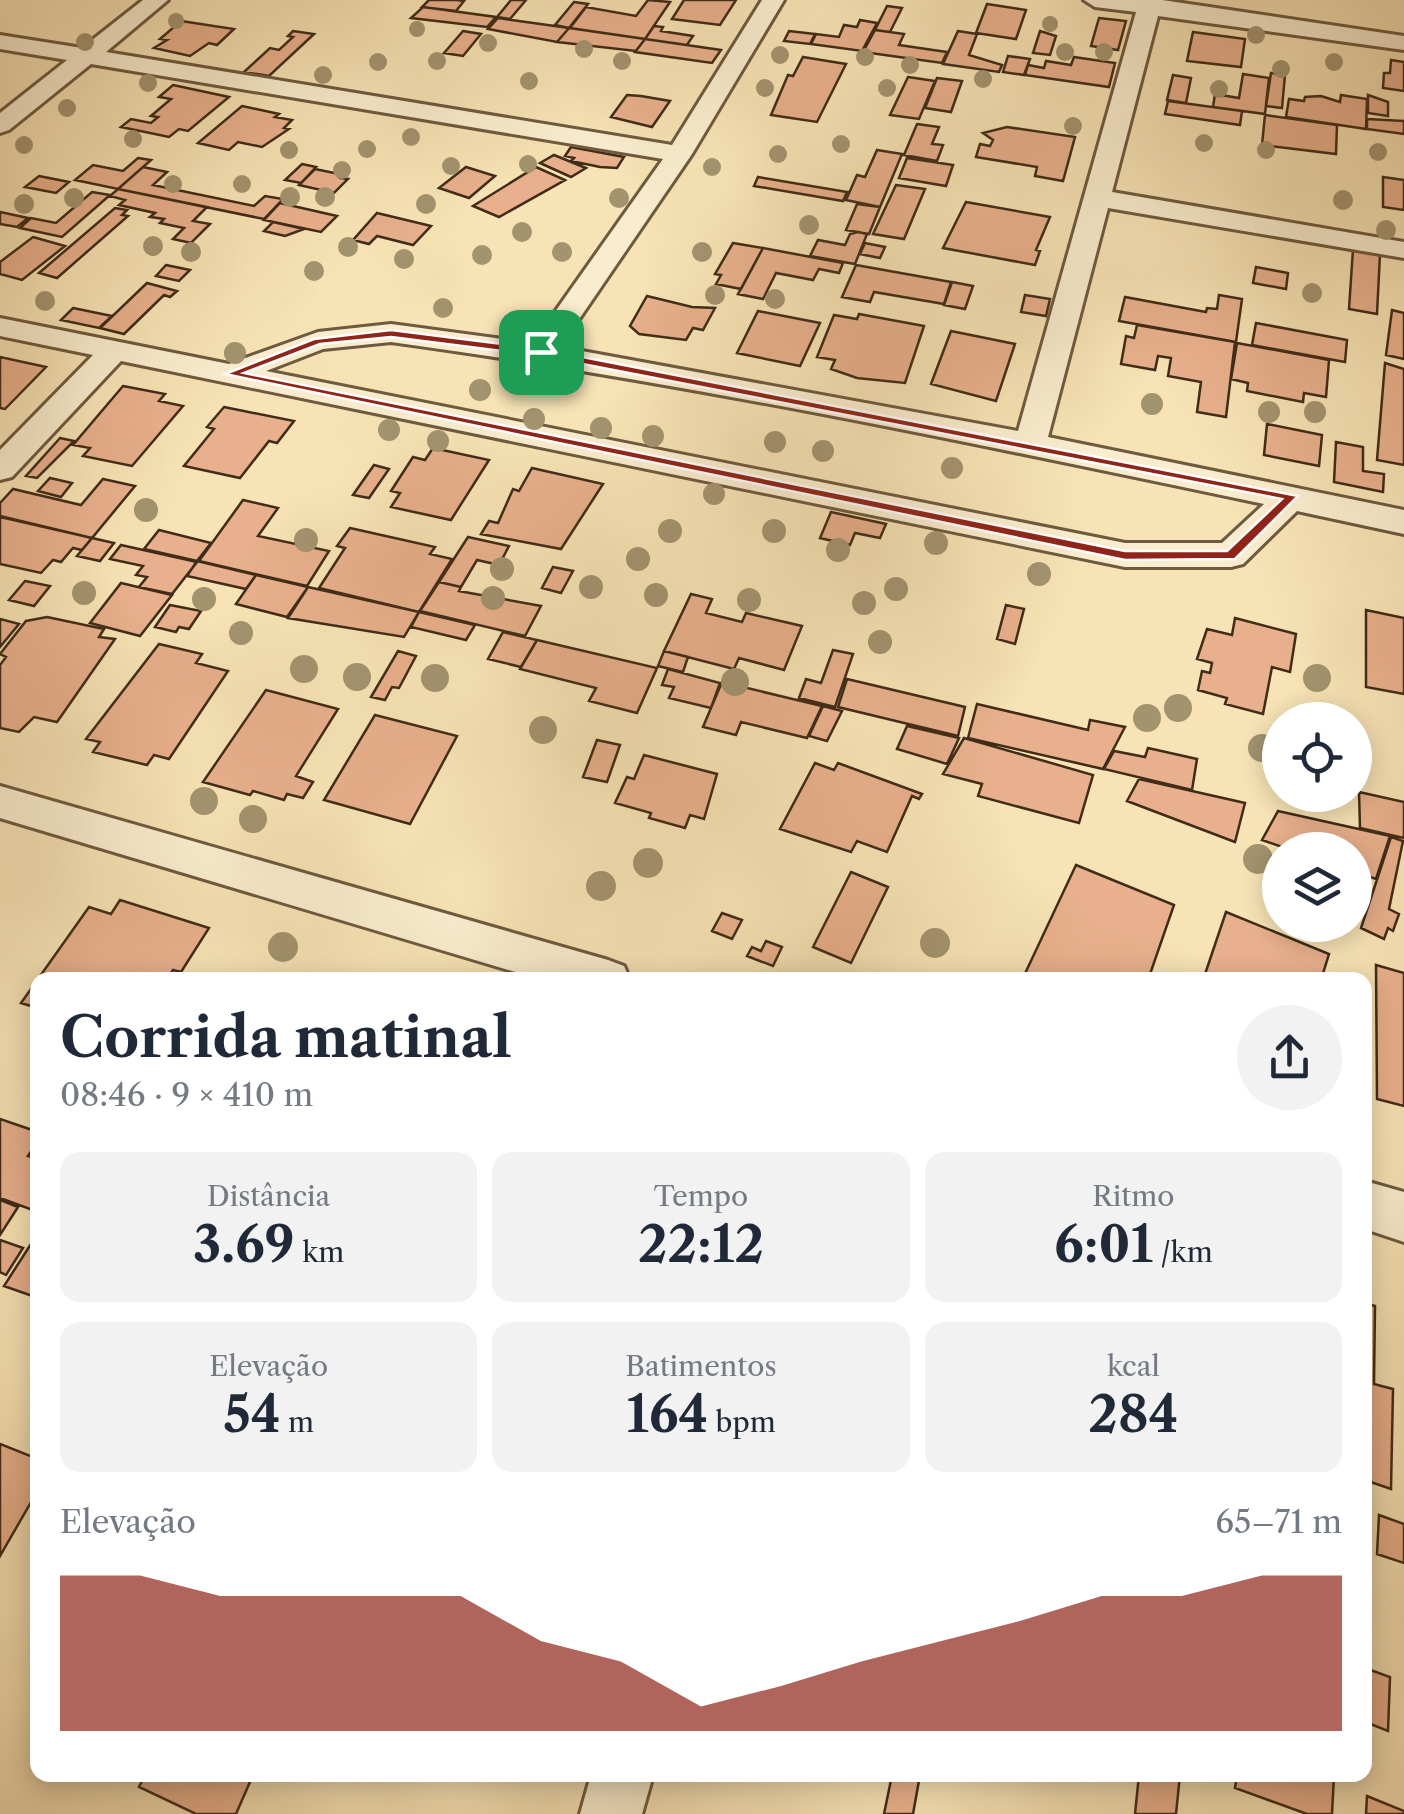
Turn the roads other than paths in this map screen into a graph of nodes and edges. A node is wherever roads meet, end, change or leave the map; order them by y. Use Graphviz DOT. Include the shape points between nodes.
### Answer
graph roads {
  1 [pos="157,0"];
  2 [pos="773,0"];
  3 [pos="1095,0"];
  4 [pos="1150,3"];
  5 [pos="0,42"];
  6 [pos="1404,43"];
  7 [pos="87,56"];
  8 [pos="0,124"];
  9 [pos="679,154"];
  10 [pos="1097,198"];
  11 [pos="1404,250"];
  12 [pos="0,328"];
  13 [pos="113,352"];
  14 [pos="541,352"];
  15 [pos="230,374"];
  16 [pos="1030,444"];
  17 [pos="0,469"];
  18 [pos="1292,496"];
  19 [pos="1404,522"];
  20 [pos="0,802"];
  21 [pos="581,972"];
  22 [pos="1372,1207"];
  23 [pos="1404,1217"];
  24 [pos="620,1782"];
  25 [pos="610,1814"];
  1 -- 7 [label="street"];
  2 -- 9 [label="street"];
  3 -- 4 [label="street"];
  4 -- 6 [label="street"];
  4 -- 10 [label="street"];
  5 -- 7 [label="street"];
  7 -- 8 [label="street"];
  7 -- 9 [label="street"];
  9 -- 14 [label="street"];
  10 -- 11 [label="street"];
  10 -- 16 [label="street"];
  12 -- 13 [label="street"];
  13 -- 15 [label="street"];
  13 -- 17 [label="street"];
  14 -- 15 [label="street" via="391,334 318,341"];
  14 -- 16 [label="street"];
  15 -- 18 [label="street" via="1125,555 1230,555"];
  16 -- 18 [label="street"];
  18 -- 19 [label="street"];
  20 -- 21 [label="street"];
  22 -- 23 [label="street"];
  24 -- 25 [label="street"];
}
